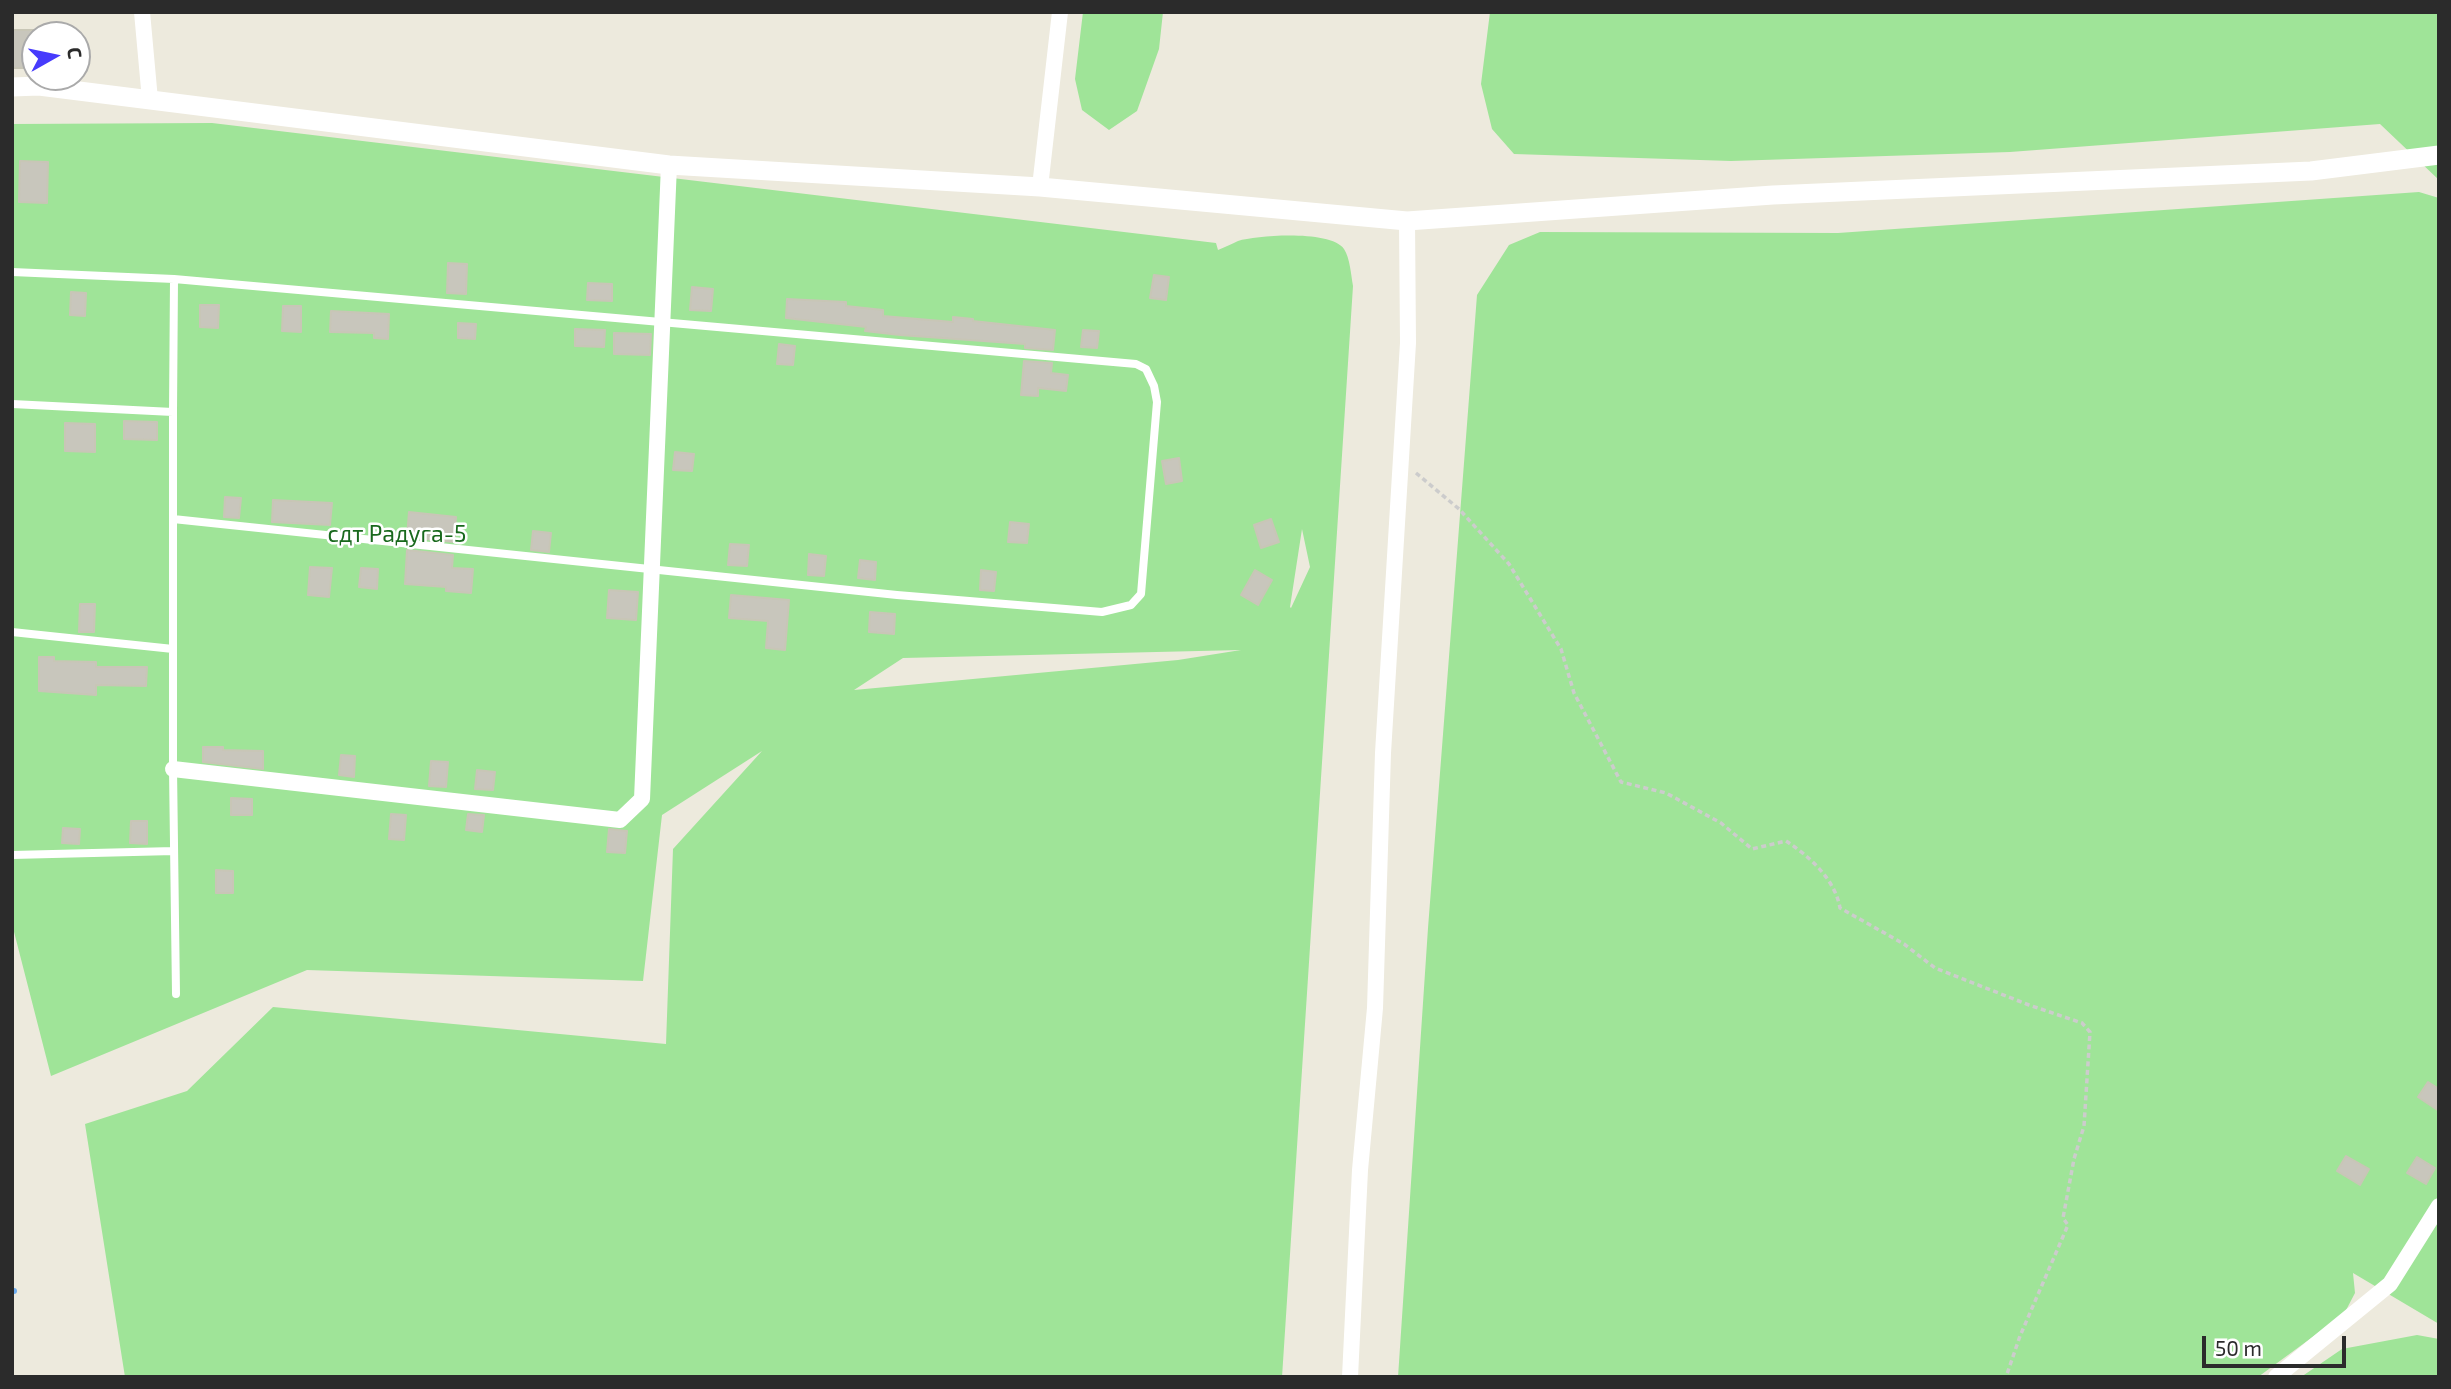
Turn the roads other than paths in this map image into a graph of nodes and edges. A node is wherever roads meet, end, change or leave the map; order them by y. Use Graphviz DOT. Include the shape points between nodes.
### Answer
graph roads {
  1 [pos="142,12"];
  2 [pos="1060,12"];
  3 [pos="12,87"];
  4 [pos="150,100"];
  5 [pos="2439,155"];
  6 [pos="669,165"];
  7 [pos="1040,187"];
  8 [pos="1407,222"];
  9 [pos="12,272"];
  10 [pos="174,279"];
  11 [pos="662,320"];
  12 [pos="12,404"];
  13 [pos="173,412"];
  14 [pos="173,519"];
  15 [pos="652,570"];
  16 [pos="12,632"];
  17 [pos="173,649"];
  18 [pos="173,769"];
  19 [pos="174,851"];
  20 [pos="12,855"];
  21 [pos="176,994"];
  22 [pos="2439,1206"];
  23 [pos="1350,1377"];
  24 [pos="2276,1377"];
  1 -- 4 [label="street"];
  2 -- 7 [label="street"];
  3 -- 4 [label="street" via="39,86"];
  4 -- 6 [label="street"];
  5 -- 8 [label="street" via="2311,171 1773,195"];
  6 -- 7 [label="street"];
  6 -- 11 [label="street"];
  7 -- 8 [label="street"];
  8 -- 23 [label="street" via="1402,467 1383,753 1375,1008 1360,1170"];
  9 -- 10 [label="lane"];
  10 -- 11 [label="lane"];
  10 -- 13 [label="lane"];
  11 -- 15 [label="street"];
  11 -- 15 [label="lane" via="1136,364 1146,369 1157,402 1141,594 1124,608 1088,611"];
  12 -- 13 [label="lane"];
  13 -- 14 [label="lane"];
  14 -- 15 [label="lane"];
  14 -- 17 [label="lane"];
  15 -- 18 [label="street" via="642,800 620,820"];
  16 -- 17 [label="lane"];
  17 -- 18 [label="lane"];
  18 -- 19 [label="lane"];
  19 -- 20 [label="lane"];
  19 -- 21 [label="lane"];
  22 -- 24 [label="street" via="2390,1283"];
}
